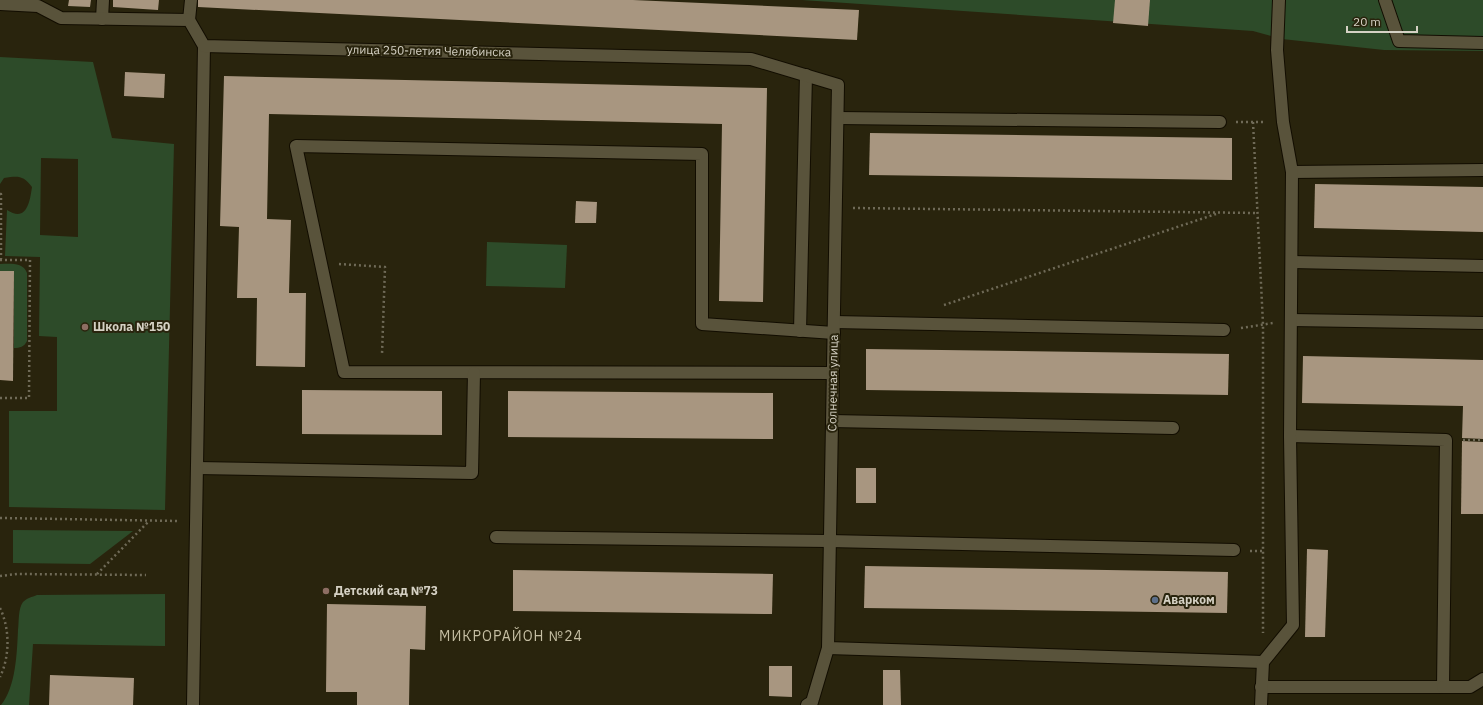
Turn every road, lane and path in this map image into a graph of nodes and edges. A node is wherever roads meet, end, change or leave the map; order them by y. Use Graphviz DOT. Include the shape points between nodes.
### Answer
graph roads {
  1 [pos="103,0"];
  2 [pos="191,0"];
  3 [pos="1279,0"];
  4 [pos="1385,0"];
  5 [pos="0,4"];
  6 [pos="102,19"];
  7 [pos="189,20"];
  8 [pos="1483,42"];
  9 [pos="204,46"];
  10 [pos="806,75"];
  11 [pos="838,118"];
  12 [pos="1220,122"];
  13 [pos="1253,122"];
  14 [pos="1283,122"];
  15 [pos="1483,170"];
  16 [pos="1292,172"];
  17 [pos="2,194"];
  18 [pos="836,207"];
  19 [pos="1219,212"];
  20 [pos="1258,213"];
  21 [pos="0,259"];
  22 [pos="1292,262"];
  23 [pos="321,263"];
  24 [pos="1483,266"];
  25 [pos="942,306"];
  26 [pos="1291,320"];
  27 [pos="1483,323"];
  28 [pos="1263,324"];
  29 [pos="834,328"];
  30 [pos="1224,330"];
  31 [pos="800,331"];
  32 [pos="381,373"];
  33 [pos="832,373"];
  34 [pos="474,374"];
  35 [pos="0,398"];
  36 [pos="832,421"];
  37 [pos="1173,428"];
  38 [pos="1290,436"];
  39 [pos="197,468"];
  40 [pos="0,518"];
  41 [pos="150,521"];
  42 [pos="196,521"];
  43 [pos="496,537"];
  44 [pos="829,541"];
  45 [pos="1234,550"];
  46 [pos="97,574"];
  47 [pos="146,574"];
  48 [pos="0,576"];
  49 [pos="0,608"];
  50 [pos="828,648"];
  51 [pos="1263,662"];
  52 [pos="0,677"];
  53 [pos="1483,679"];
  54 [pos="1261,687"];
  55 [pos="1443,687"];
  56 [pos="811,704"];
  57 [pos="192,705"];
  58 [pos="1261,705"];
  1 -- 6 [label="street"];
  2 -- 7 [label="street"];
  3 -- 14 [label="street" via="1277,50"];
  4 -- 8 [label="street" via="1399,41"];
  5 -- 6 [label="street" via="38,6 60,18"];
  6 -- 7 [label="street"];
  7 -- 9 [label="street"];
  9 -- 10 [label="street, улица 250-летия Челябинска" via="750,59"];
  9 -- 39 [label="street"];
  10 -- 11 [label="street, улица 250-летия Челябинска" via="838,84"];
  10 -- 31 [label="street"];
  11 -- 12 [label="street"];
  11 -- 18 [label="street, Солнечная улица"];
  12 -- 13 [label="path"];
  13 -- 14 [label="path"];
  13 -- 20 [label="path"];
  14 -- 16 [label="street"];
  15 -- 16 [label="street"];
  16 -- 22 [label="street"];
  17 -- 21 [label="path"];
  18 -- 19 [label="path"];
  18 -- 29 [label="street, Солнечная улица"];
  19 -- 20 [label="path"];
  19 -- 25 [label="path"];
  20 -- 28 [label="path"];
  21 -- 35 [label="path" via="30,260 29,398"];
  22 -- 24 [label="street"];
  22 -- 26 [label="street"];
  23 -- 31 [label="street" via="296,146 702,154 702,324"];
  23 -- 32 [label="street" via="344,372"];
  23 -- 32 [label="path" via="385,267"];
  26 -- 27 [label="street"];
  26 -- 28 [label="path"];
  26 -- 38 [label="street"];
  28 -- 30 [label="path"];
  28 -- 51 [label="path"];
  29 -- 30 [label="street"];
  29 -- 31 [label="street"];
  29 -- 33 [label="street, Солнечная улица"];
  32 -- 34 [label="street"];
  33 -- 34 [label="street"];
  33 -- 36 [label="street, Солнечная улица"];
  34 -- 39 [label="street" via="472,473"];
  36 -- 37 [label="street"];
  36 -- 44 [label="street, Солнечная улица"];
  38 -- 51 [label="street" via="1292,625"];
  38 -- 55 [label="street" via="1446,440"];
  39 -- 42 [label="street"];
  40 -- 41 [label="path"];
  41 -- 42 [label="path"];
  41 -- 46 [label="path"];
  42 -- 57 [label="street"];
  43 -- 44 [label="street"];
  44 -- 45 [label="street"];
  44 -- 50 [label="street, Солнечная улица"];
  46 -- 47 [label="path"];
  46 -- 48 [label="path"];
  49 -- 52 [label="path" via="4,616 8,650"];
  50 -- 51 [label="street"];
  50 -- 56 [label="street, Солнечная улица"];
  51 -- 54 [label="street"];
  53 -- 55 [label="street" via="1470,687"];
  54 -- 55 [label="street"];
  54 -- 58 [label="street"];
}
